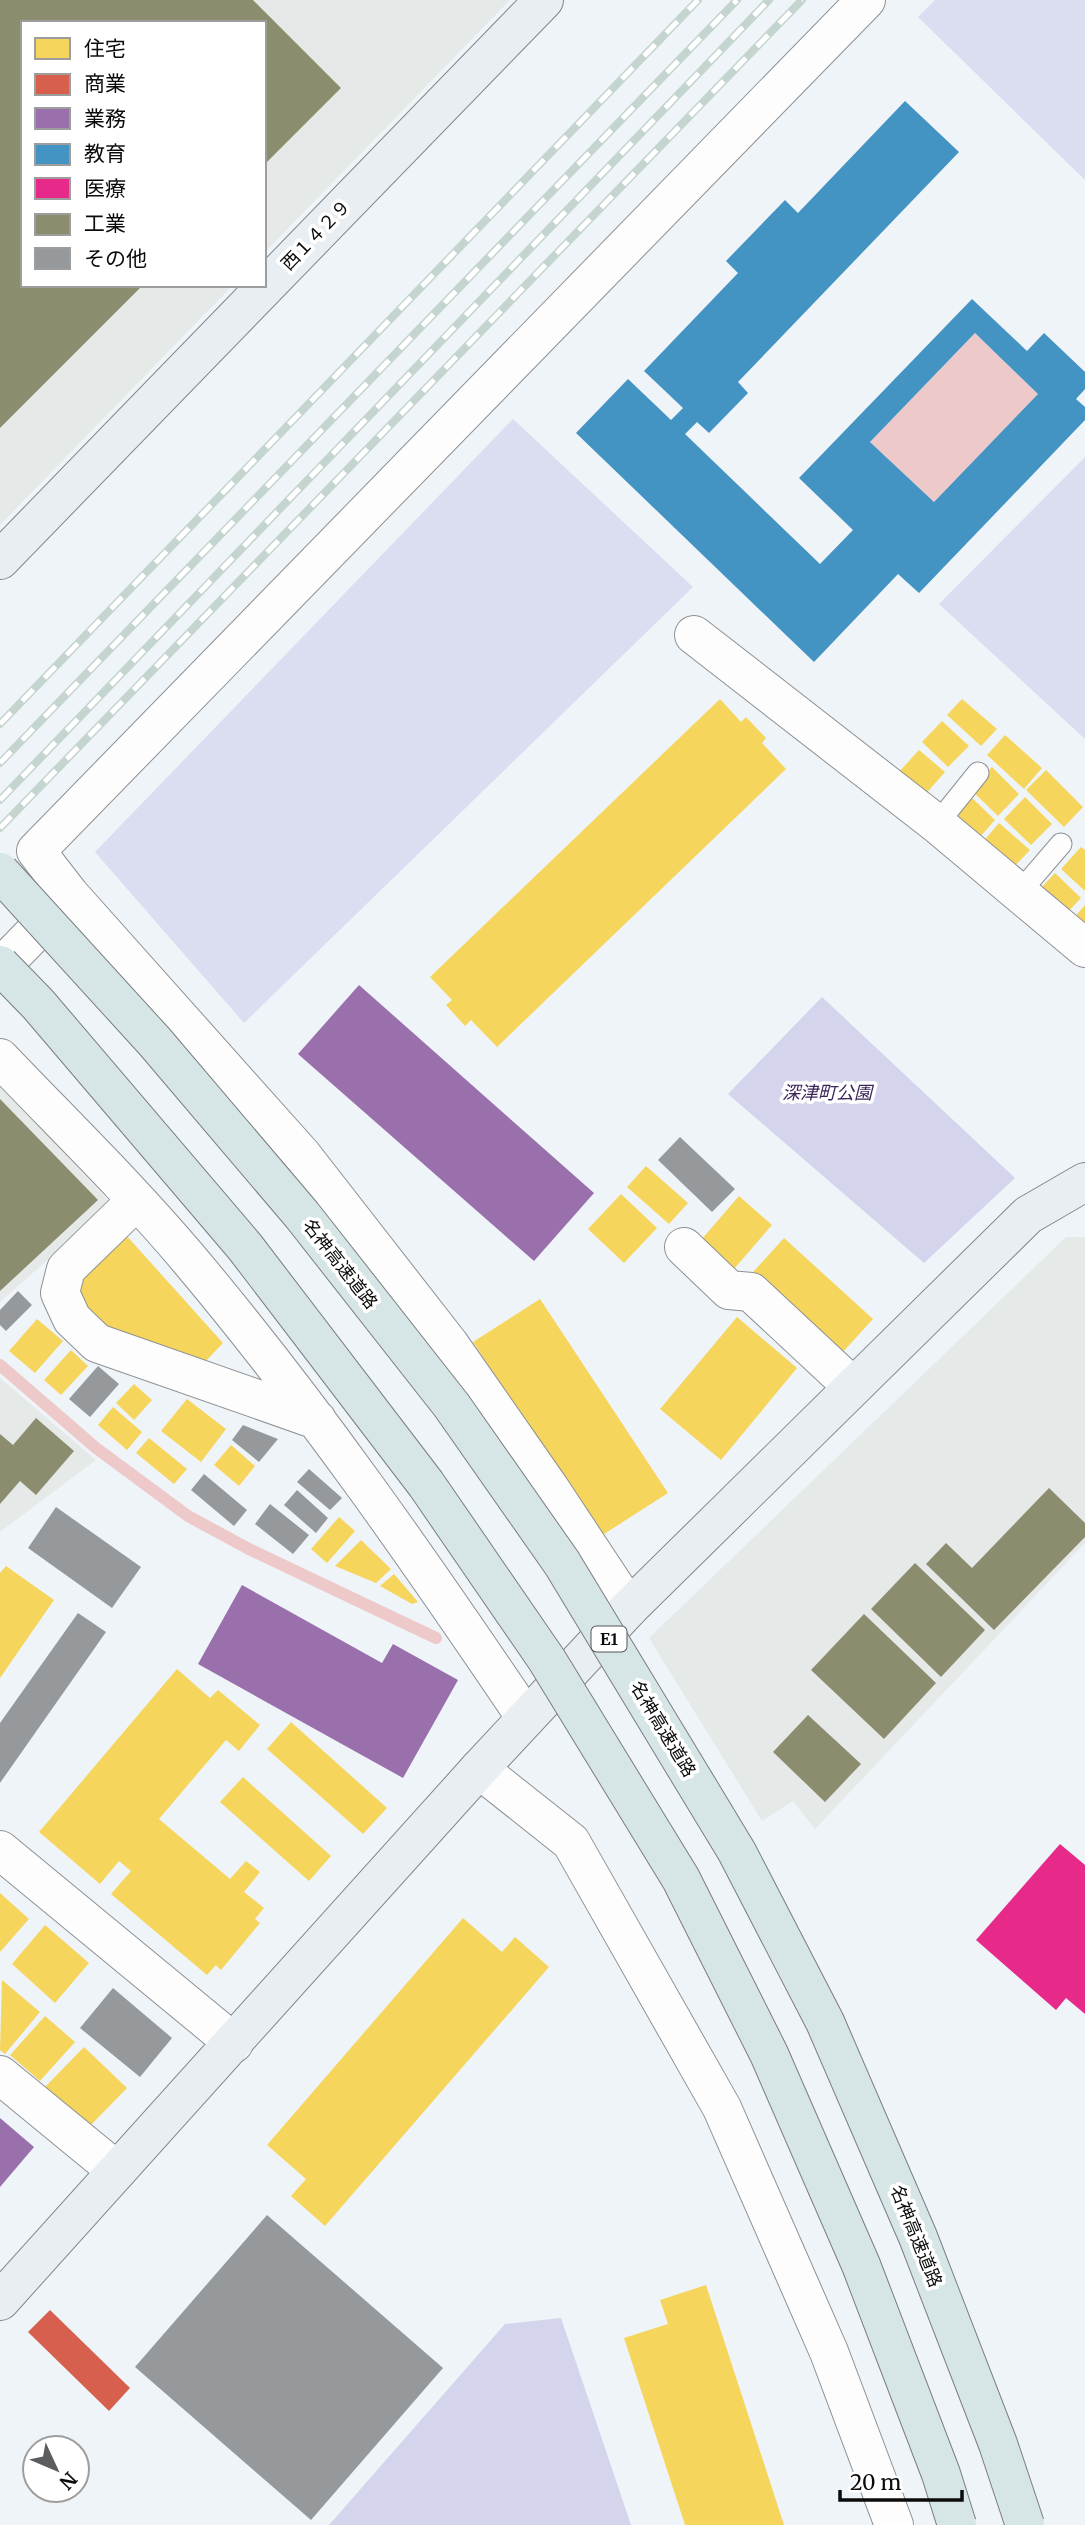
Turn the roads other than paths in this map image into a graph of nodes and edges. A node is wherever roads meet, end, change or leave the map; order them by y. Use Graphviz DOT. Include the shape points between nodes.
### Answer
graph roads {
  1 [pos="544,0"];
  2 [pos="866,0"];
  3 [pos="266,286"];
  4 [pos="265,287"];
  5 [pos="0,560"];
  6 [pos="694,635"];
  7 [pos="978,773"];
  8 [pos="937,824"];
  9 [pos="1061,844"];
  10 [pos="0,872"];
  11 [pos="1018,894"];
  12 [pos="70,895"];
  13 [pos="1085,948"];
  14 [pos="0,967"];
  15 [pos="0,1058"];
  16 [pos="1085,1182"];
  17 [pos="136,1201"];
  18 [pos="684,1247"];
  19 [pos="853,1387"];
  20 [pos="317,1420"];
  21 [pos="629,1608"];
  22 [pos="526,1718"];
  23 [pos="479,1769"];
  24 [pos="0,1850"];
  25 [pos="234,2043"];
  26 [pos="0,2075"];
  27 [pos="117,2171"];
  28 [pos="0,2301"];
  29 [pos="894,2525"];
  30 [pos="957,2525"];
  31 [pos="1025,2525"];
  1 -- 3 [label="street, 西１４２９"];
  2 -- 12 [label="street" via="36,851"];
  4 -- 5 [label="street, 西１４２９"];
  6 -- 8 [label="street"];
  7 -- 8 [label="lane"];
  8 -- 11 [label="street"];
  9 -- 11 [label="lane"];
  10 -- 31 [label="highway, 名神高速道路 / E1, bridge" via="155,1042 302,1215 452,1406 562,1563 737,1852 825,2022 918,2237"];
  11 -- 13 [label="street"];
  12 -- 14 [label="street"];
  12 -- 21 [label="street" via="302,1155 450,1345"];
  14 -- 30 [label="highway, bridge" via="38,1004 245,1247 425,1484 547,1660 681,1879 769,2054 861,2264"];
  15 -- 17 [label="street"];
  16 -- 19 [label="street" via="1028,1215"];
  17 -- 20 [label="street" via="188,1258"];
  17 -- 20 [label="street" via="66,1269 60,1293 72,1319 97,1343"];
  18 -- 19 [label="street" via="729,1290 751,1292"];
  19 -- 21 [label="street"];
  20 -- 22 [label="street"];
  21 -- 22 [label="street"];
  22 -- 23 [label="street"];
  23 -- 25 [label="street"];
  23 -- 29 [label="street" via="570,1842 722,2108 829,2352"];
  24 -- 25 [label="street"];
  25 -- 27 [label="street"];
  26 -- 27 [label="street"];
  27 -- 28 [label="street"];
}
